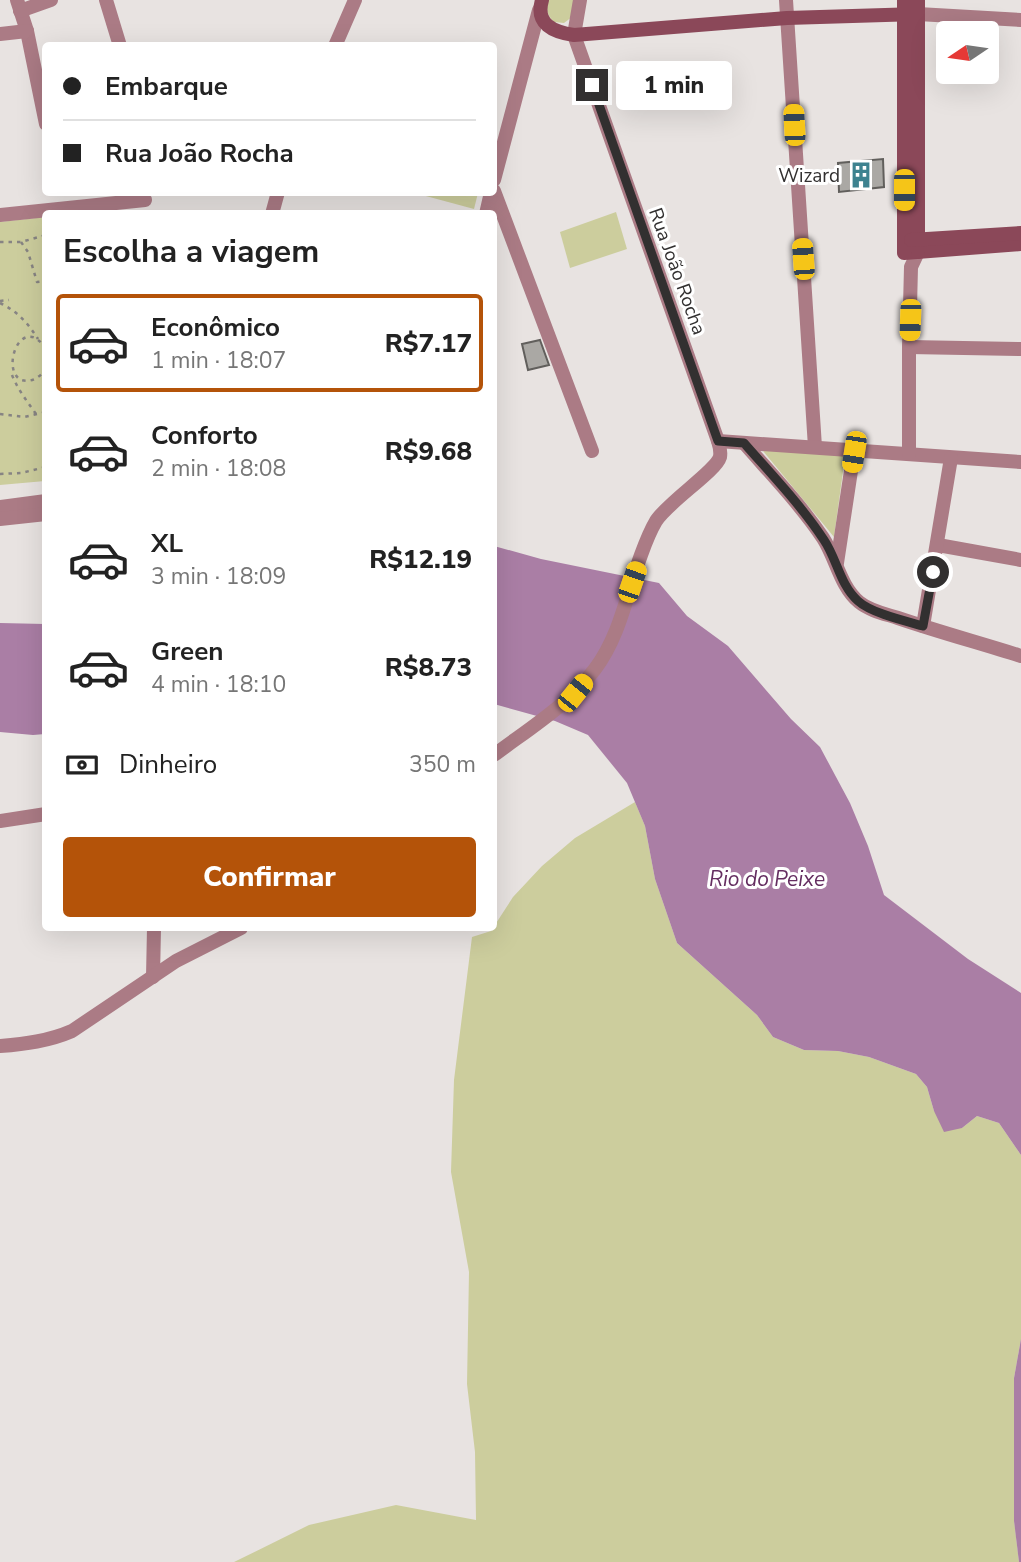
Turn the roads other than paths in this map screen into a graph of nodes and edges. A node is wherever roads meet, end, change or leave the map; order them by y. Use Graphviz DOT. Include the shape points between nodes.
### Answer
graph roads {
  1 [pos="51,0"];
  2 [pos="106,0"];
  3 [pos="355,0"];
  4 [pos="580,0"];
  5 [pos="786,0"];
  6 [pos="19,5"];
  7 [pos="540,5"];
  8 [pos="911,7"];
  9 [pos="787,18"];
  10 [pos="1021,20"];
  11 [pos="27,32"];
  12 [pos="0,34"];
  13 [pos="574,35"];
  14 [pos="119,42"];
  15 [pos="337,42"];
  16 [pos="42,105"];
  17 [pos="497,169"];
  18 [pos="60,196"];
  19 [pos="494,196"];
  20 [pos="146,202"];
  21 [pos="62,208"];
  22 [pos="42,210"];
  23 [pos="44,210"];
  24 [pos="0,215"];
  25 [pos="1021,233"];
  26 [pos="1021,244"];
  27 [pos="911,246"];
  28 [pos="909,347"];
  29 [pos="1021,349"];
  30 [pos="718,441"];
  31 [pos="744,443"];
  32 [pos="815,447"];
  33 [pos="593,451"];
  34 [pos="854,452"];
  35 [pos="909,454"];
  36 [pos="951,458"];
  37 [pos="1021,463"];
  38 [pos="42,502"];
  39 [pos="0,507"];
  40 [pos="42,514"];
  41 [pos="0,519"];
  42 [pos="938,545"];
  43 [pos="1021,560"];
  44 [pos="837,565"];
  45 [pos="923,626"];
  46 [pos="1021,656"];
  47 [pos="497,753"];
  48 [pos="42,815"];
  49 [pos="0,821"];
  50 [pos="154,931"];
  51 [pos="235,931"];
  52 [pos="153,977"];
  53 [pos="0,1046"];
  1 -- 6 [label="street"];
  2 -- 14 [label="street"];
  3 -- 15 [label="street"];
  4 -- 13 [label="street"];
  5 -- 9 [label="street"];
  6 -- 11 [label="street"];
  7 -- 13 [label="street" via="541,17 554,30"];
  7 -- 17 [label="street"];
  8 -- 9 [label="street"];
  8 -- 10 [label="street"];
  8 -- 27 [label="street"];
  9 -- 13 [label="street"];
  9 -- 32 [label="street"];
  11 -- 12 [label="street"];
  11 -- 16 [label="street"];
  13 -- 30 [label="street, Rua João Rocha"];
  18 -- 21 [label="street"];
  19 -- 33 [label="street"];
  20 -- 21 [label="street"];
  21 -- 23 [label="street"];
  22 -- 24 [label="street"];
  25 -- 27 [label="street"];
  26 -- 27 [label="street"];
  27 -- 28 [label="street"];
  28 -- 29 [label="street"];
  28 -- 35 [label="street"];
  30 -- 31 [label="street"];
  30 -- 47 [label="street" via="719,460 654,525 612,640 596,667 559,707"];
  31 -- 32 [label="street"];
  31 -- 44 [label="street" via="815,527"];
  32 -- 34 [label="street"];
  34 -- 35 [label="street"];
  34 -- 44 [label="street"];
  35 -- 36 [label="street"];
  36 -- 37 [label="street"];
  36 -- 42 [label="street"];
  38 -- 39 [label="street"];
  40 -- 41 [label="street"];
  42 -- 43 [label="street"];
  42 -- 45 [label="street"];
  44 -- 45 [label="street" via="849,592 865,607"];
  45 -- 46 [label="street"];
  48 -- 49 [label="street"];
  50 -- 52 [label="street"];
  51 -- 52 [label="street"];
  52 -- 53 [label="street" via="60,1037"];
}
